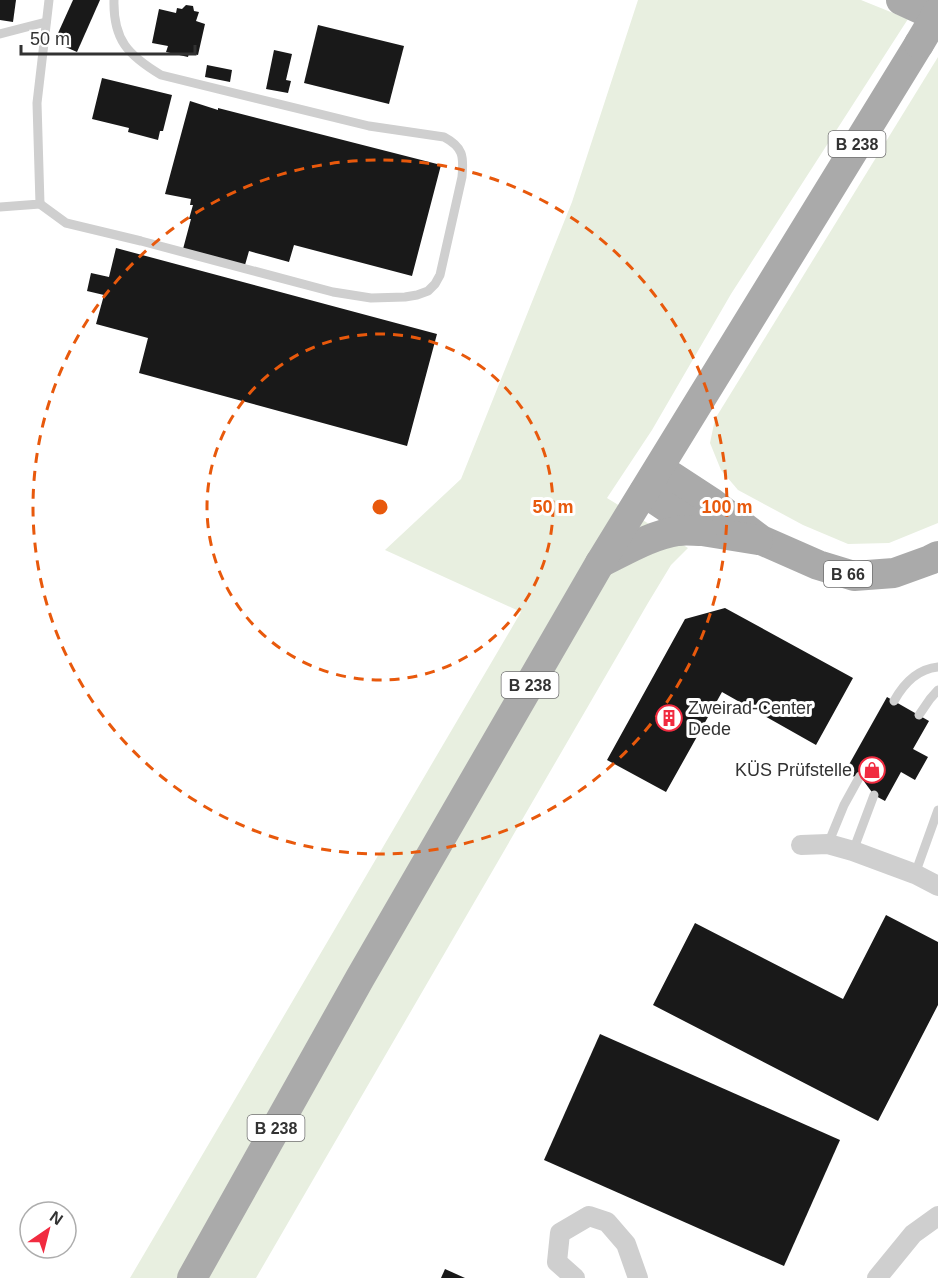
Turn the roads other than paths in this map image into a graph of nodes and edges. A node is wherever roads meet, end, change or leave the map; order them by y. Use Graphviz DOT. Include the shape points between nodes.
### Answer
graph roads {
  1 [pos="49,0"];
  2 [pos="114,0"];
  3 [pos="901,0"];
  4 [pos="938,14"];
  5 [pos="46,22"];
  6 [pos="0,34"];
  7 [pos="40,204"];
  8 [pos="0,207"];
  9 [pos="651,480"];
  10 [pos="702,531"];
  11 [pos="761,540"];
  12 [pos="938,556"];
  13 [pos="600,563"];
  14 [pos="938,667"];
  15 [pos="938,690"];
  16 [pos="894,701"];
  17 [pos="919,715"];
  18 [pos="860,776"];
  19 [pos="874,795"];
  20 [pos="938,810"];
  21 [pos="828,844"];
  22 [pos="801,845"];
  23 [pos="853,851"];
  24 [pos="915,874"];
  25 [pos="938,886"];
  26 [pos="938,1216"];
  27 [pos="192,1278"];
  28 [pos="575,1278"];
  29 [pos="638,1278"];
  30 [pos="877,1278"];
  1 -- 5 [label="lane"];
  2 -- 7 [label="lane" via="119,35 129,51 161,75 369,126 444,137 454,142 461,152 462,177 440,275 428,291 405,297 371,298 333,292 66,223"];
  3 -- 4 [label="main road"];
  4 -- 9 [label="main road, B 238, bridge"];
  5 -- 6 [label="lane"];
  5 -- 7 [label="lane" via="37,103"];
  7 -- 8 [label="lane"];
  9 -- 10 [label="main road, B 66"];
  9 -- 11 [label="main road, B 66" via="711,502"];
  9 -- 13 [label="main road, B 238"];
  10 -- 11 [label="main road, B 66"];
  10 -- 13 [label="main road, B 66" via="667,533"];
  11 -- 12 [label="main road, B 66" via="854,576 894,573"];
  13 -- 27 [label="main road, B 238"];
  14 -- 16 [label="lane" via="915,675"];
  15 -- 17 [label="lane"];
  18 -- 21 [label="lane"];
  19 -- 23 [label="lane"];
  20 -- 24 [label="lane"];
  21 -- 22 [label="street"];
  21 -- 23 [label="street"];
  23 -- 24 [label="street"];
  24 -- 25 [label="street"];
  26 -- 30 [label="street" via="913,1234"];
  28 -- 29 [label="street" via="557,1262 560,1233 589,1216 607,1222 626,1244"];
}
